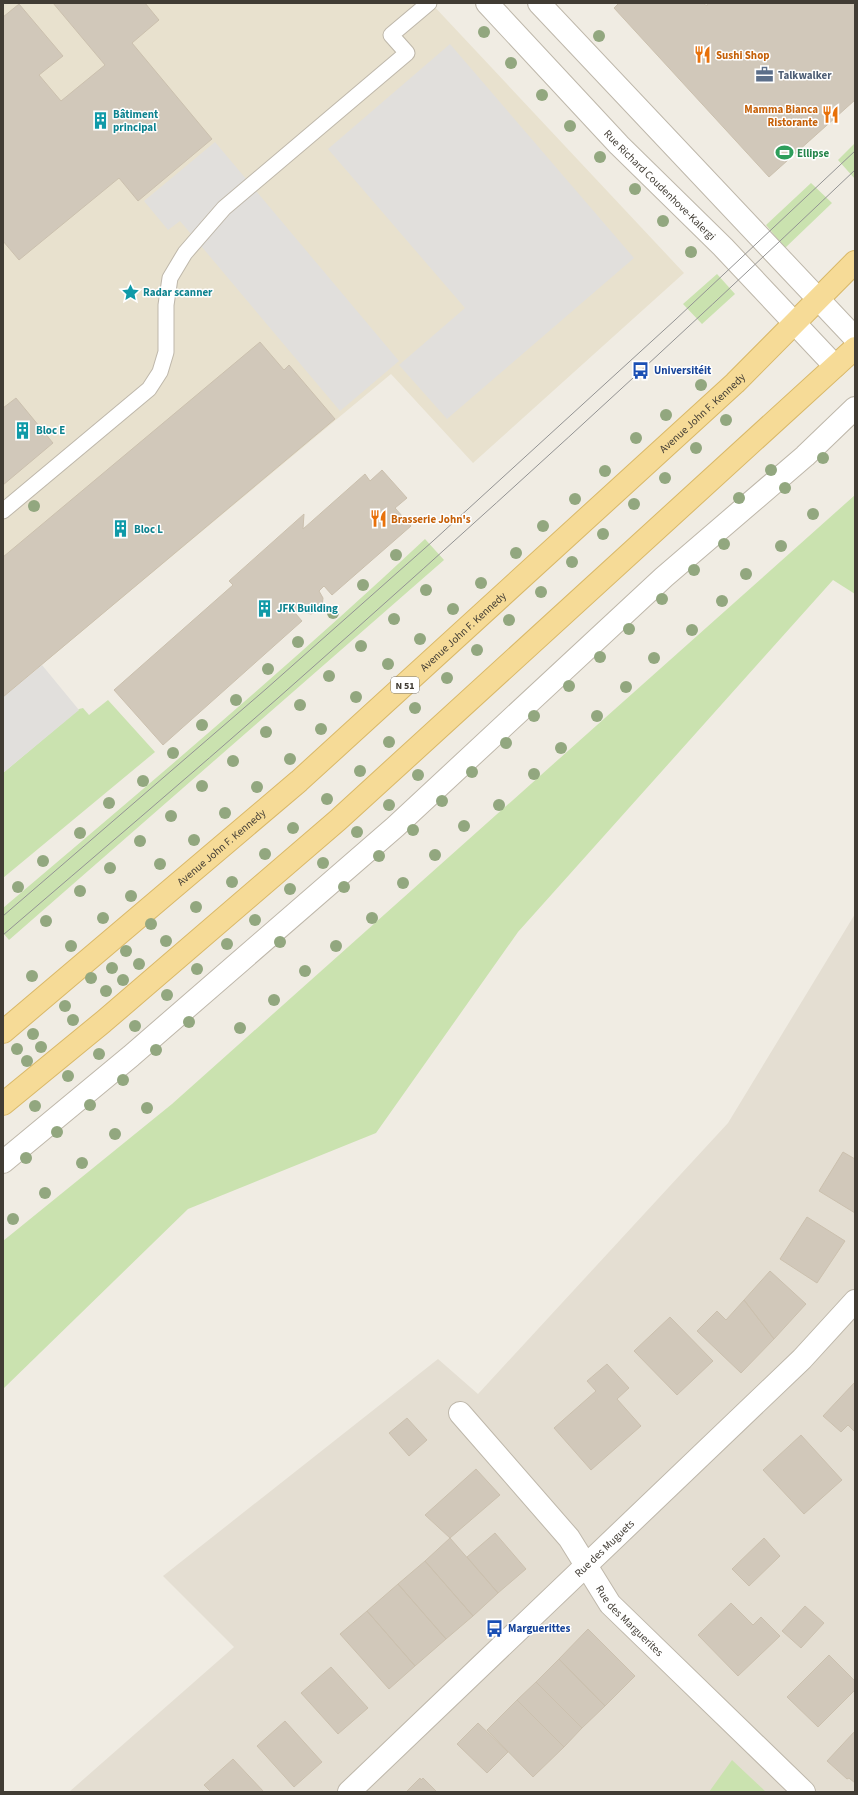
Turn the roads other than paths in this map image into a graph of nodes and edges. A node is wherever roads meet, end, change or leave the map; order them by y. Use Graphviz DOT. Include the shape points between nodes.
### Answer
graph roads {
  1 [pos="429,3"];
  2 [pos="486,3"];
  3 [pos="539,3"];
  4 [pos="855,262"];
  5 [pos="818,299"];
  6 [pos="794,323"];
  7 [pos="855,338"];
  8 [pos="855,348"];
  9 [pos="834,366"];
  10 [pos="855,408"];
  11 [pos="3,511"];
  12 [pos="3,1032"];
  13 [pos="3,1104"];
  14 [pos="3,1162"];
  15 [pos="855,1301"];
  16 [pos="460,1413"];
  17 [pos="586,1565"];
  18 [pos="349,1792"];
  19 [pos="804,1792"];
  1 -- 11 [label="lane" via="391,35 407,53 224,208 185,253 170,278 166,306 166,352 160,372 149,389"];
  2 -- 6 [label="street, Rue Richard Coudenhove-Kalergi" via="619,145 723,247"];
  3 -- 5 [label="street"];
  4 -- 5 [label="main road, Avenue John F. Kennedy / N 51"];
  5 -- 6 [label="main road, Avenue John F. Kennedy / N 51"];
  5 -- 7 [label="street"];
  6 -- 9 [label="street, Rue Richard Coudenhove-Kalergi"];
  6 -- 12 [label="main road, Avenue John F. Kennedy / N 51" via="723,393 299,781"];
  8 -- 9 [label="main road"];
  9 -- 13 [label="main road" via="338,820 103,1022"];
  10 -- 14 [label="street" via="805,456 664,577 395,827 131,1056"];
  15 -- 17 [label="street, Rue des Muguets" via="802,1359"];
  16 -- 17 [label="street, Rue des Marguerites" via="570,1538"];
  17 -- 18 [label="street, Rue des Muguets"];
  17 -- 19 [label="street, Rue des Marguerites" via="610,1604"];
}
